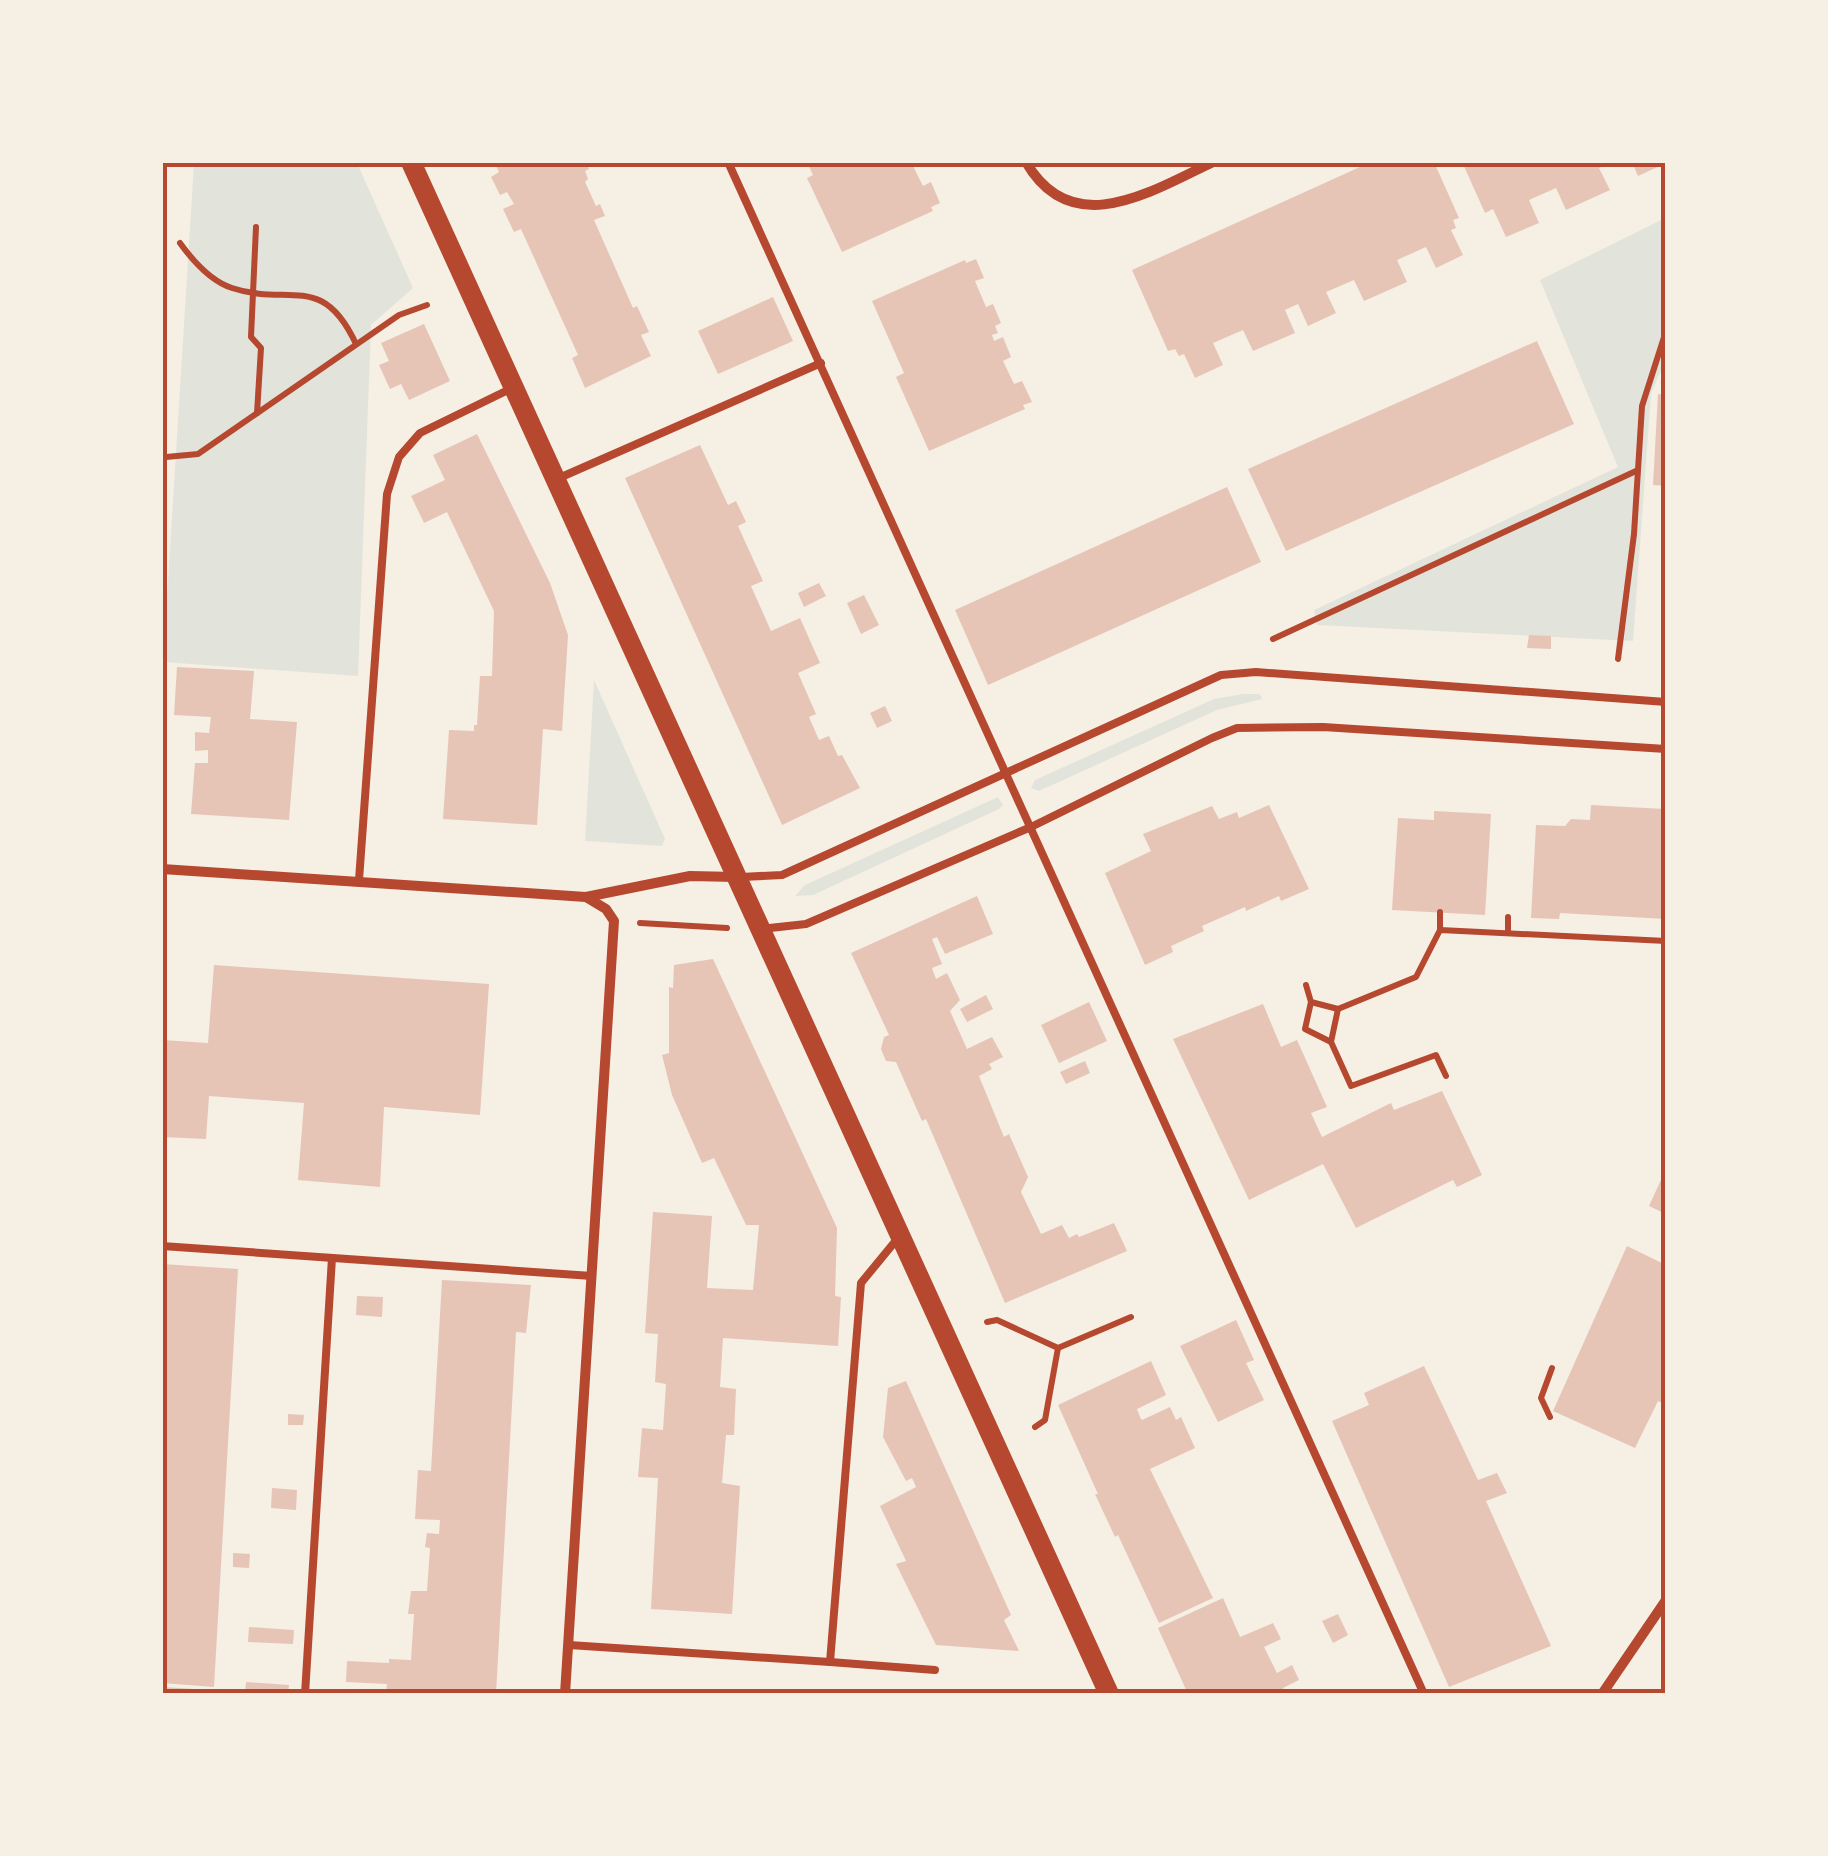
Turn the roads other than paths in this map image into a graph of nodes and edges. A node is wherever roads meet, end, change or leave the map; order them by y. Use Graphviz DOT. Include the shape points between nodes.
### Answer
graph roads {
  1 [pos="411,162"];
  2 [pos="728,162"];
  3 [pos="1026,162"];
  4 [pos="1212,162"];
  5 [pos="821,363"];
  6 [pos="514,387"];
  7 [pos="556,479"];
  8 [pos="1666,702"];
  9 [pos="1666,749"];
  10 [pos="1004,772"];
  11 [pos="1030,827"];
  12 [pos="162,868"];
  13 [pos="736,877"];
  14 [pos="359,880"];
  15 [pos="586,897"];
  16 [pos="761,928"];
  17 [pos="900,1235"];
  18 [pos="162,1246"];
  19 [pos="332,1258"];
  20 [pos="592,1276"];
  21 [pos="1666,1600"];
  22 [pos="569,1645"];
  23 [pos="830,1662"];
  24 [pos="935,1670"];
  25 [pos="306,1694"];
  26 [pos="566,1694"];
  27 [pos="1110,1694"];
  28 [pos="1424,1694"];
  29 [pos="1602,1694"];
  1 -- 6 [label="main road"];
  2 -- 5 [label="lane"];
  3 -- 4 [label="street" via="1059,198 1112,205"];
  5 -- 7 [label="lane"];
  5 -- 10 [label="lane"];
  6 -- 7 [label="main road"];
  6 -- 14 [label="lane" via="420,433 400,457 387,494"];
  7 -- 13 [label="main road"];
  8 -- 10 [label="lane" via="1256,672 1221,675"];
  9 -- 11 [label="lane" via="1323,727 1237,728"];
  10 -- 11 [label="lane"];
  10 -- 13 [label="lane" via="782,875"];
  11 -- 16 [label="lane" via="806,924"];
  11 -- 28 [label="lane"];
  12 -- 14 [label="street"];
  13 -- 15 [label="street" via="690,876"];
  13 -- 16 [label="main road"];
  14 -- 15 [label="street"];
  15 -- 20 [label="street" via="614,921"];
  16 -- 17 [label="main road"];
  17 -- 23 [label="lane" via="861,1283"];
  17 -- 27 [label="main road"];
  18 -- 19 [label="lane"];
  19 -- 20 [label="lane"];
  19 -- 25 [label="lane"];
  20 -- 22 [label="street"];
  21 -- 29 [label="street"];
  22 -- 23 [label="lane"];
  22 -- 26 [label="street"];
  23 -- 24 [label="lane"];
}
